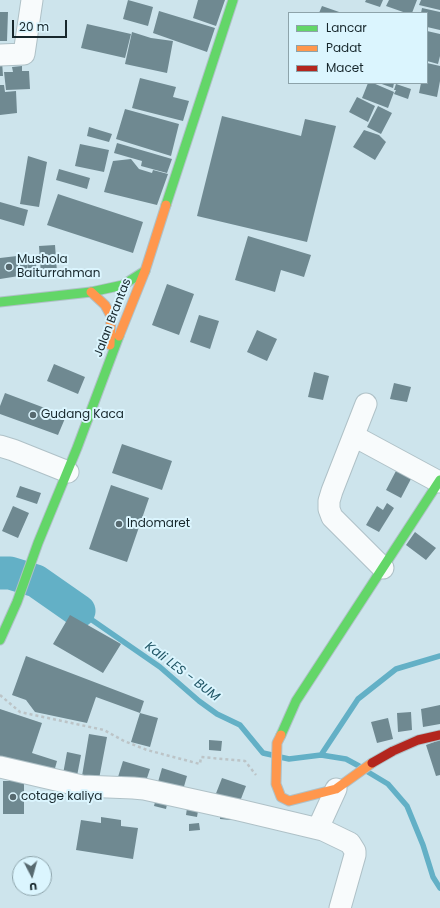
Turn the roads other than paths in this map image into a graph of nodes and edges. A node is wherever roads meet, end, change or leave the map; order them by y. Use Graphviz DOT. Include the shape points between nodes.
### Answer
graph roads {
  1 [pos="32,0"];
  2 [pos="233,0"];
  3 [pos="0,55"];
  4 [pos="145,271"];
  5 [pos="91,292"];
  6 [pos="0,302"];
  7 [pos="110,360"];
  8 [pos="366,404"];
  9 [pos="354,436"];
  10 [pos="0,446"];
  11 [pos="68,472"];
  12 [pos="437,491"];
  13 [pos="383,568"];
  14 [pos="0,640"];
  15 [pos="440,735"];
  16 [pos="0,767"];
  17 [pos="336,789"];
  18 [pos="323,830"];
  19 [pos="340,908"];
  1 -- 3 [label="street" via="24,54"];
  2 -- 4 [label="main road, Jalan Brantas"];
  4 -- 5 [label="main road" via="123,285"];
  4 -- 7 [label="main road, Jalan Brantas"];
  5 -- 6 [label="main road"];
  5 -- 7 [label="main road" via="105,305 111,316"];
  7 -- 11 [label="main road, Jalan Brantas"];
  8 -- 9 [label="street"];
  9 -- 12 [label="street"];
  9 -- 13 [label="street" via="332,491 329,509 332,517"];
  10 -- 11 [label="street"];
  11 -- 14 [label="main road, Jalan Brantas"];
  12 -- 13 [label="main road"];
  13 -- 17 [label="main road" via="296,701 277,743 276,784 281,797 289,801"];
  15 -- 17 [label="main road" via="418,740 393,751"];
  16 -- 18 [label="street" via="82,786 144,789"];
  17 -- 18 [label="street" via="320,824"];
  18 -- 19 [label="street" via="350,843 354,851 355,856"];
}
